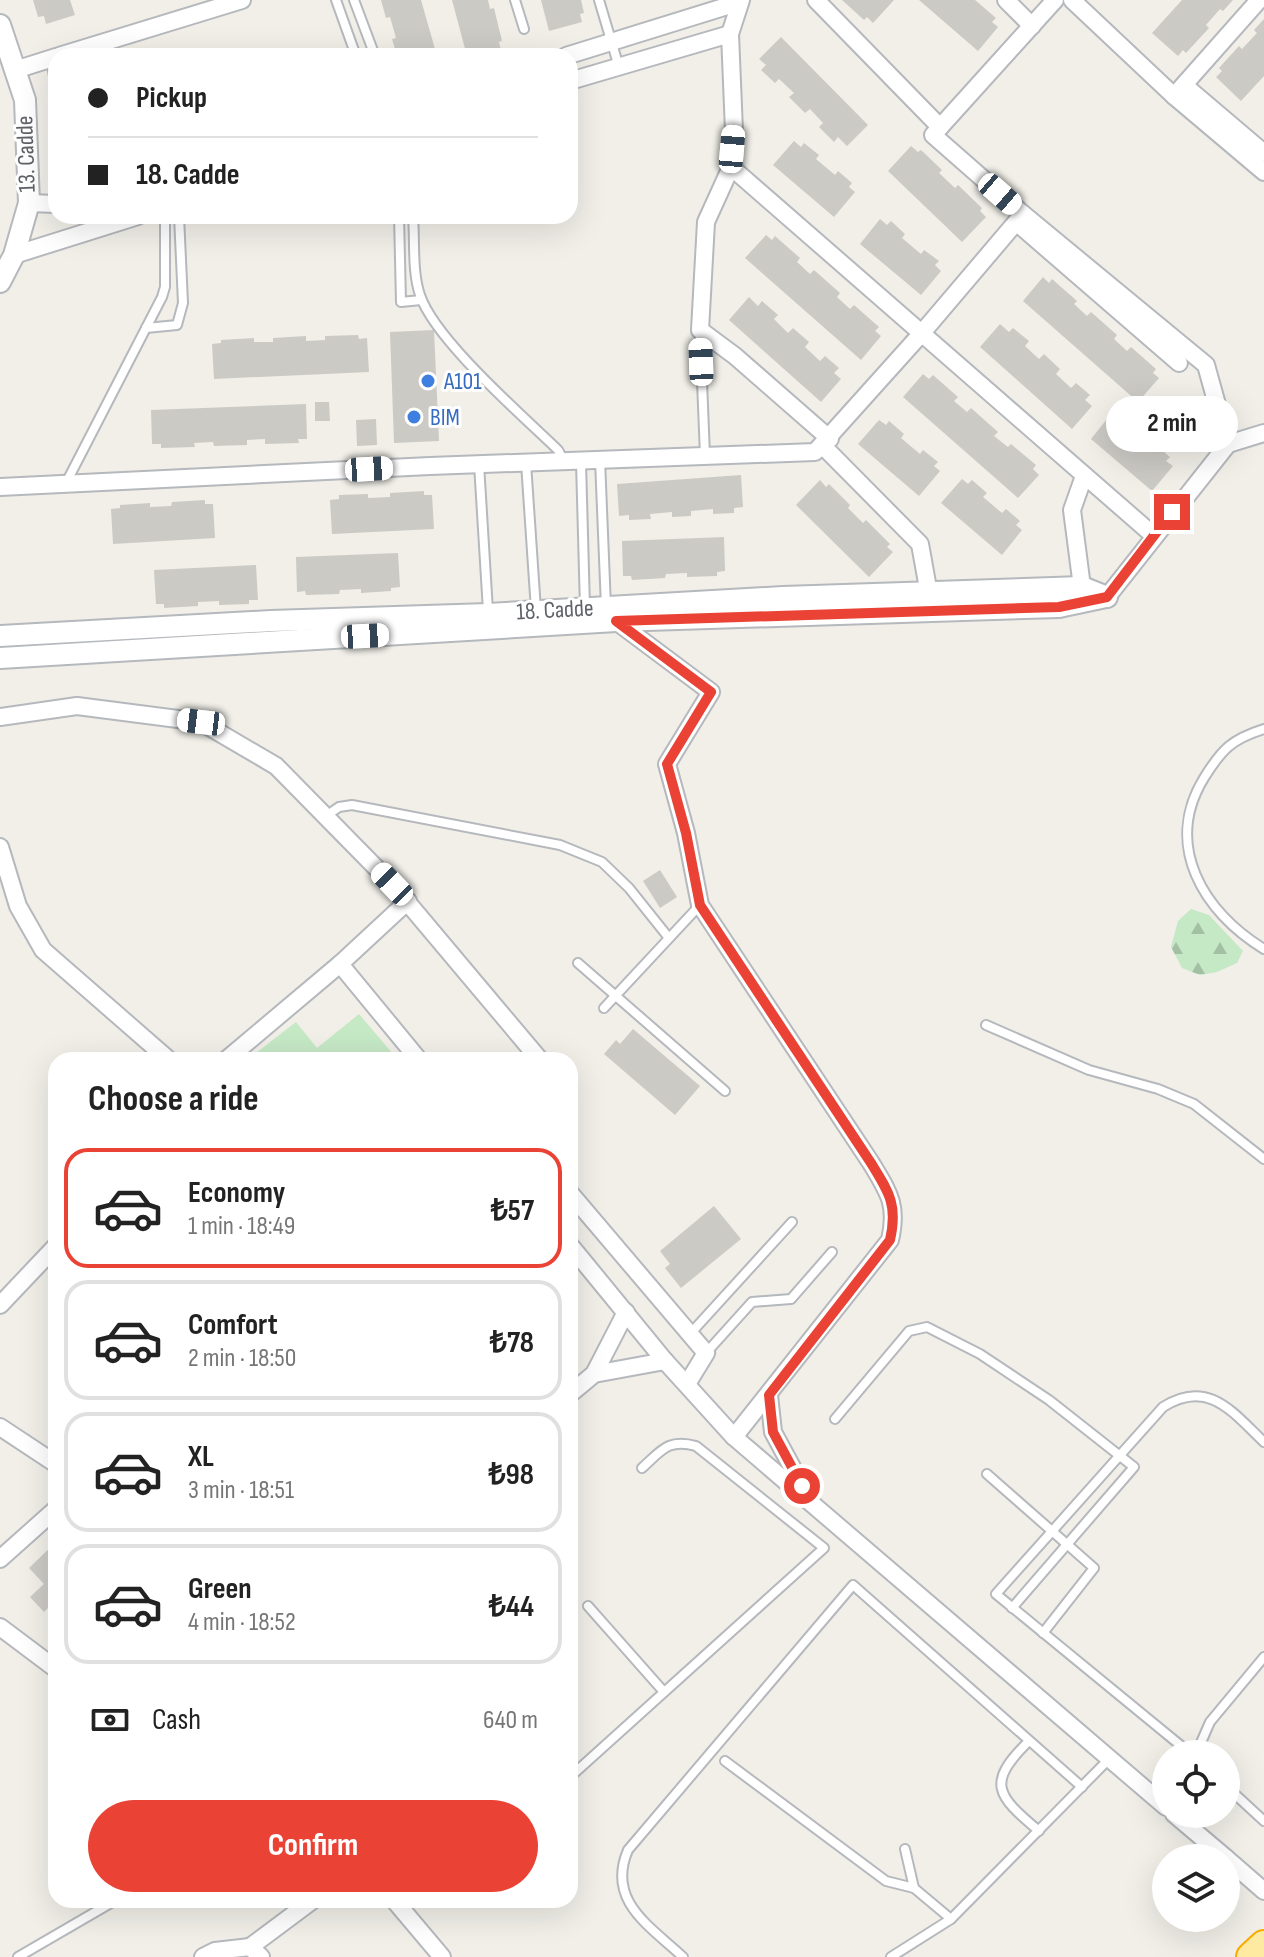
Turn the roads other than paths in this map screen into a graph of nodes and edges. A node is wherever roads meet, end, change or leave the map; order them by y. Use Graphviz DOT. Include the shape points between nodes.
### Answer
graph roads {
  1 [pos="242,0"];
  2 [pos="336,0"];
  3 [pos="354,0"];
  4 [pos="515,0"];
  5 [pos="599,0"];
  6 [pos="816,0"];
  7 [pos="1006,0"];
  8 [pos="1055,0"];
  9 [pos="1072,0"];
  10 [pos="1259,0"];
  11 [pos="741,1"];
  12 [pos="0,25"];
  13 [pos="1032,26"];
  14 [pos="524,29"];
  15 [pos="730,34"];
  16 [pos="612,42"];
  17 [pos="85,48"];
  18 [pos="353,48"];
  19 [pos="372,48"];
  20 [pos="578,52"];
  21 [pos="48,59"];
  22 [pos="619,67"];
  23 [pos="7,72"];
  24 [pos="578,79"];
  25 [pos="1179,90"];
  26 [pos="940,127"];
  27 [pos="1264,153"];
  28 [pos="731,167"];
  29 [pos="1264,172"];
  30 [pos="29,203"];
  31 [pos="48,204"];
  32 [pos="1019,218"];
  33 [pos="113,224"];
  34 [pos="165,224"];
  35 [pos="179,224"];
  36 [pos="399,224"];
  37 [pos="414,224"];
  38 [pos="14,255"];
  39 [pos="0,282"];
  40 [pos="421,300"];
  41 [pos="146,328"];
  42 [pos="700,330"];
  43 [pos="921,334"];
  44 [pos="1179,363"];
  45 [pos="1264,433"];
  46 [pos="826,442"];
  47 [pos="1228,444"];
  48 [pos="705,456"];
  49 [pos="600,460"];
  50 [pos="573,462"];
  51 [pos="526,463"];
  52 [pos="479,464"];
  53 [pos="1084,476"];
  54 [pos="65,484"];
  55 [pos="0,487"];
  56 [pos="1153,535"];
  57 [pos="1082,587"];
  58 [pos="929,594"];
  59 [pos="1107,597"];
  60 [pos="536,611"];
  61 [pos="602,613"];
  62 [pos="488,614"];
  63 [pos="0,636"];
  64 [pos="0,658"];
  65 [pos="0,717"];
  66 [pos="1264,729"];
  67 [pos="326,816"];
  68 [pos="0,847"];
  69 [pos="408,901"];
  70 [pos="700,905"];
  71 [pos="669,938"];
  72 [pos="1264,949"];
  73 [pos="578,963"];
  74 [pos="340,964"];
  75 [pos="615,995"];
  76 [pos="604,1008"];
  77 [pos="986,1025"];
  78 [pos="160,1052"];
  79 [pos="236,1052"];
  80 [pos="412,1052"];
  81 [pos="533,1052"];
  82 [pos="725,1091"];
  83 [pos="1264,1159"];
  84 [pos="578,1202"];
  85 [pos="792,1222"];
  86 [pos="832,1252"];
  87 [pos="48,1254"];
  88 [pos="578,1255"];
  89 [pos="0,1305"];
  90 [pos="626,1312"];
  91 [pos="690,1334"];
  92 [pos="706,1353"];
  93 [pos="665,1361"];
  94 [pos="594,1374"];
  95 [pos="687,1384"];
  96 [pos="578,1387"];
  97 [pos="769,1395"];
  98 [pos="835,1419"];
  99 [pos="0,1427"];
  100 [pos="734,1437"];
  101 [pos="1264,1442"];
  102 [pos="1120,1455"];
  103 [pos="48,1459"];
  104 [pos="642,1468"];
  105 [pos="987,1474"];
  106 [pos="813,1504"];
  107 [pos="48,1516"];
  108 [pos="1052,1531"];
  109 [pos="1067,1544"];
  110 [pos="0,1559"];
  111 [pos="588,1606"];
  112 [pos="1012,1608"];
  113 [pos="0,1627"];
  114 [pos="1043,1633"];
  115 [pos="1264,1657"];
  116 [pos="48,1663"];
  117 [pos="664,1692"];
  118 [pos="1176,1740"];
  119 [pos="1200,1740"];
  120 [pos="1029,1741"];
  121 [pos="1110,1759"];
  122 [pos="725,1761"];
  123 [pos="578,1770"];
  124 [pos="1082,1787"];
  125 [pos="1152,1790"];
  126 [pos="1240,1799"];
  127 [pos="1264,1821"];
  128 [pos="1191,1828"];
  129 [pos="1039,1831"];
  130 [pos="1209,1844"];
  131 [pos="905,1849"];
  132 [pos="1240,1870"];
  133 [pos="914,1888"];
  134 [pos="1264,1891"];
  135 [pos="102,1908"];
  136 [pos="304,1908"];
  137 [pos="401,1908"];
  138 [pos="951,1919"];
  139 [pos="1264,1945"];
  140 [pos="255,1952"];
  141 [pos="18,1957"];
  142 [pos="203,1957"];
  143 [pos="442,1957"];
  144 [pos="683,1957"];
  145 [pos="891,1957"];
  146 [pos="1251,1957"];
  1 -- 17 [label="street"];
  2 -- 18 [label="lane"];
  3 -- 19 [label="lane"];
  4 -- 14 [label="lane"];
  5 -- 16 [label="lane"];
  6 -- 26 [label="street"];
  7 -- 13 [label="street"];
  8 -- 13 [label="street"];
  9 -- 25 [label="street"];
  10 -- 25 [label="street"];
  11 -- 15 [label="street"];
  11 -- 16 [label="street"];
  12 -- 23 [label="street, 13. Cadde"];
  13 -- 26 [label="street"];
  15 -- 22 [label="street"];
  15 -- 28 [label="street"];
  16 -- 20 [label="street"];
  16 -- 22 [label="lane"];
  21 -- 23 [label="street"];
  22 -- 24 [label="street"];
  23 -- 30 [label="street, 13. Cadde" via="25,100"];
  25 -- 27 [label="street"];
  25 -- 29 [label="street"];
  26 -- 32 [label="street" via="933,135"];
  28 -- 42 [label="street" via="706,222"];
  28 -- 43 [label="street"];
  30 -- 31 [label="street"];
  30 -- 38 [label="street, 13. Cadde"];
  32 -- 43 [label="street"];
  32 -- 44 [label="street"];
  32 -- 47 [label="street" via="1206,365"];
  33 -- 38 [label="street"];
  34 -- 41 [label="lane" via="165,287"];
  35 -- 41 [label="lane" via="183,303 177,325"];
  36 -- 40 [label="lane" via="401,302"];
  37 -- 40 [label="lane"];
  38 -- 39 [label="street, 13. Cadde"];
  40 -- 50 [label="lane" via="453,346"];
  41 -- 54 [label="lane"];
  42 -- 46 [label="street"];
  42 -- 48 [label="lane"];
  43 -- 46 [label="street"];
  43 -- 53 [label="street"];
  45 -- 47 [label="street"];
  46 -- 48 [label="street" via="815,452"];
  46 -- 58 [label="street" via="920,544"];
  47 -- 56 [label="street"];
  48 -- 49 [label="street"];
  49 -- 50 [label="street"];
  49 -- 61 [label="lane"];
  50 -- 51 [label="street"];
  50 -- 61 [label="lane"];
  51 -- 52 [label="street"];
  51 -- 60 [label="lane"];
  52 -- 54 [label="street"];
  52 -- 62 [label="lane"];
  53 -- 56 [label="street"];
  53 -- 57 [label="street" via="1072,510"];
  54 -- 55 [label="street"];
  56 -- 59 [label="street"];
  57 -- 58 [label="street, 18. Cadde"];
  57 -- 59 [label="street, 18. Cadde"];
  58 -- 61 [label="street, 18. Cadde" via="783,597"];
  59 -- 61 [label="street, 18. Cadde" via="1059,607"];
  60 -- 61 [label="street, 18. Cadde"];
  60 -- 62 [label="street, 18. Cadde"];
  61 -- 64 [label="street, 18. Cadde"];
  61 -- 70 [label="street" via="711,692 667,764"];
  62 -- 63 [label="street, 18. Cadde"];
  65 -- 67 [label="street" via="77,706 201,722 276,766"];
  66 -- 72 [label="lane" via="1237,738 1213,763 1194,794 1185,840 1211,903"];
  67 -- 69 [label="street"];
  67 -- 71 [label="lane" via="352,805 560,845 602,862"];
  68 -- 78 [label="street" via="18,906 43,950"];
  69 -- 74 [label="street"];
  69 -- 81 [label="street"];
  70 -- 71 [label="lane"];
  70 -- 97 [label="street" via="871,1163 894,1208 890,1240"];
  71 -- 75 [label="lane"];
  73 -- 75 [label="lane"];
  74 -- 79 [label="street"];
  74 -- 80 [label="street"];
  75 -- 76 [label="lane"];
  75 -- 82 [label="lane"];
  77 -- 83 [label="lane" via="1089,1070 1194,1104"];
  84 -- 91 [label="street"];
  85 -- 91 [label="lane"];
  86 -- 92 [label="lane" via="791,1299 752,1302"];
  87 -- 89 [label="street"];
  88 -- 90 [label="street"];
  90 -- 93 [label="street"];
  90 -- 94 [label="street"];
  91 -- 92 [label="street"];
  92 -- 95 [label="street"];
  93 -- 94 [label="street"];
  93 -- 95 [label="street"];
  94 -- 96 [label="street"];
  95 -- 100 [label="street"];
  97 -- 100 [label="street"];
  97 -- 106 [label="street" via="773,1432"];
  98 -- 102 [label="lane" via="909,1331 927,1327 980,1354"];
  99 -- 103 [label="street"];
  100 -- 106 [label="street"];
  101 -- 102 [label="lane" via="1224,1404 1192,1396 1163,1407"];
  102 -- 108 [label="lane"];
  102 -- 109 [label="lane" via="1134,1467"];
  104 -- 117 [label="lane" via="668,1445 696,1446 824,1548"];
  105 -- 108 [label="lane"];
  106 -- 121 [label="street"];
  107 -- 110 [label="street"];
  108 -- 109 [label="lane"];
  108 -- 112 [label="lane" via="996,1594"];
  109 -- 112 [label="lane"];
  109 -- 114 [label="lane" via="1094,1568"];
  111 -- 117 [label="lane"];
  112 -- 114 [label="lane"];
  113 -- 116 [label="street"];
  114 -- 118 [label="lane"];
  115 -- 119 [label="lane"];
  117 -- 123 [label="lane"];
  120 -- 124 [label="lane"];
  120 -- 129 [label="lane" via="1005,1767 1002,1788 1008,1804"];
  120 -- 144 [label="lane" via="853,1585 628,1850 621,1881 629,1905"];
  121 -- 124 [label="lane"];
  121 -- 125 [label="street"];
  122 -- 133 [label="lane" via="886,1881"];
  124 -- 129 [label="lane"];
  126 -- 127 [label="lane"];
  128 -- 130 [label="street"];
  129 -- 138 [label="lane"];
  131 -- 133 [label="lane"];
  132 -- 134 [label="street"];
  133 -- 138 [label="lane"];
  135 -- 141 [label="lane"];
  136 -- 140 [label="street"];
  137 -- 143 [label="street"];
  138 -- 145 [label="lane"];
  139 -- 146 [label="highway"];
  140 -- 142 [label="street" via="215,1951"];
}
